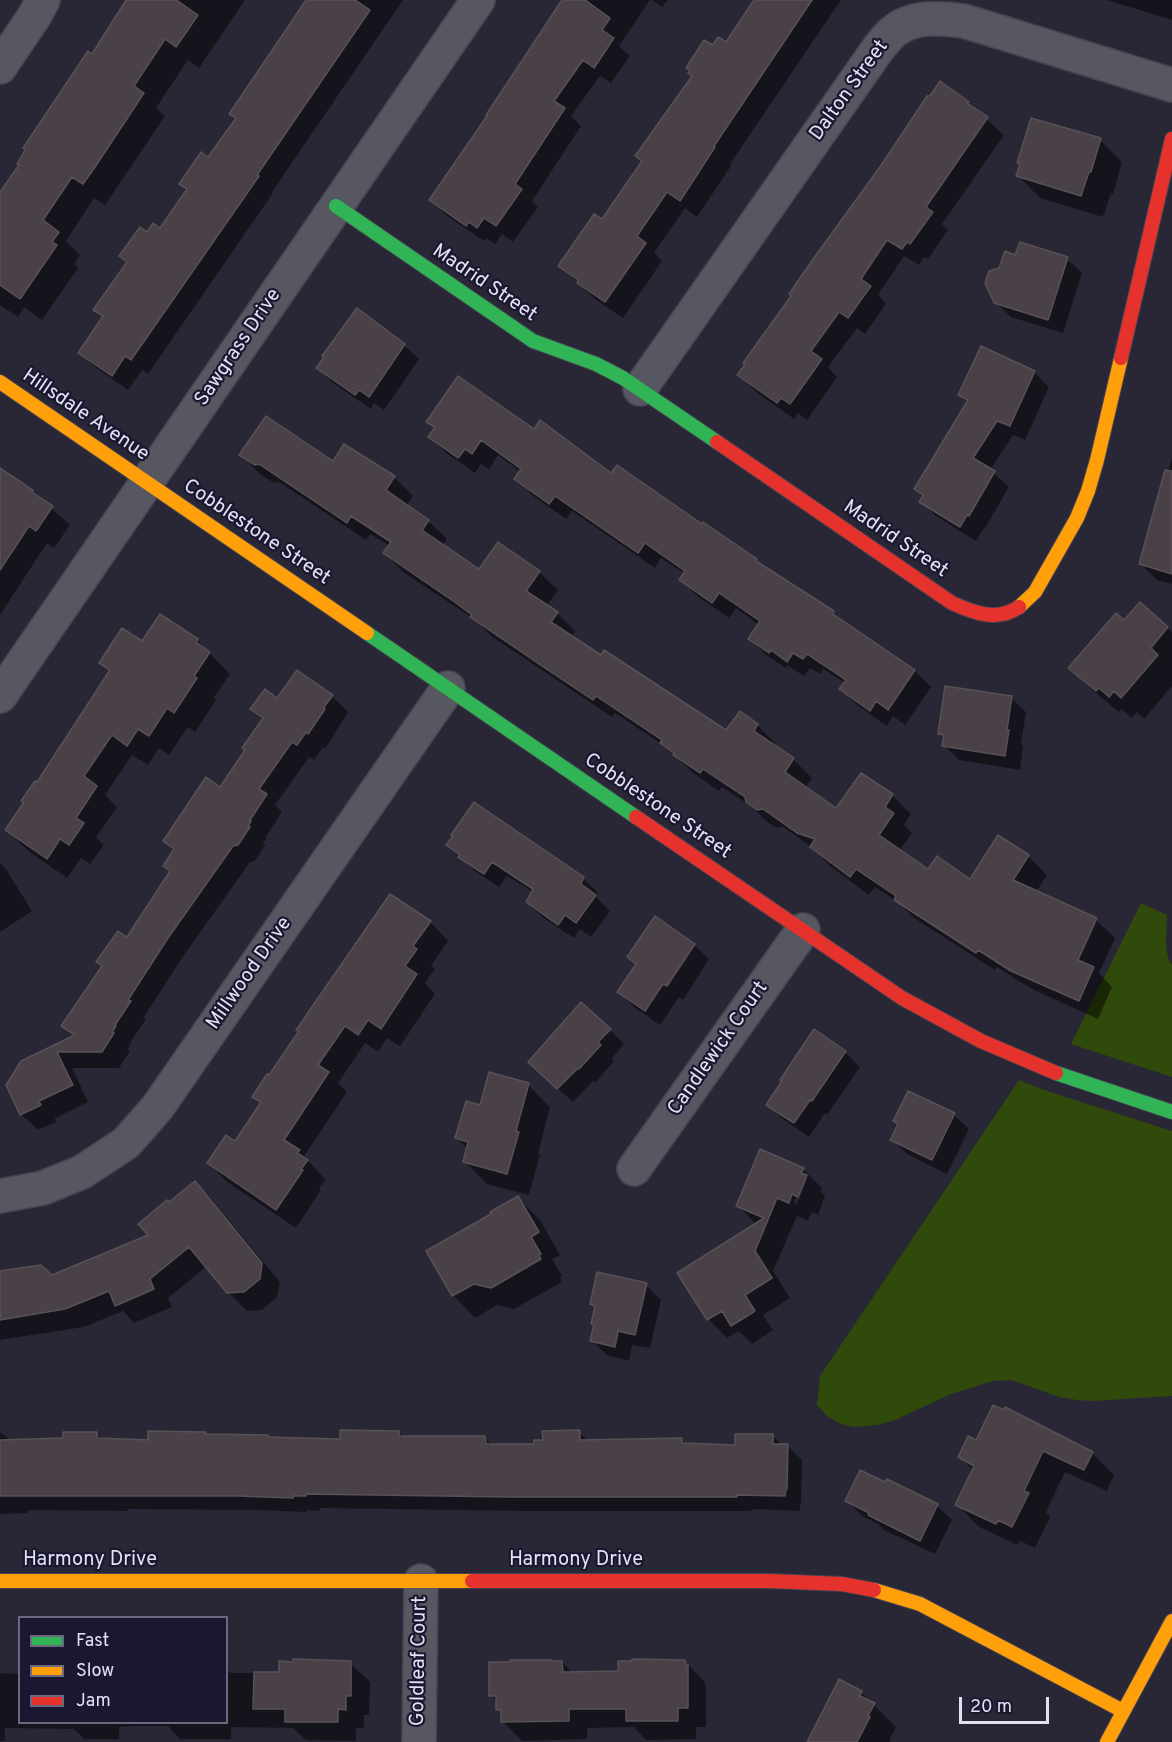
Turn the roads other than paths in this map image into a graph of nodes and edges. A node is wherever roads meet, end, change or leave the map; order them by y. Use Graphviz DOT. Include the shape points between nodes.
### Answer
graph roads {
  1 [pos="43,0"];
  2 [pos="478,0"];
  3 [pos="0,67"];
  4 [pos="1172,85"];
  5 [pos="1172,139"];
  6 [pos="336,206"];
  7 [pos="0,382"];
  8 [pos="640,389"];
  9 [pos="147,482"];
  10 [pos="448,687"];
  11 [pos="0,696"];
  12 [pos="803,930"];
  13 [pos="1172,1112"];
  14 [pos="634,1169"];
  15 [pos="0,1196"];
  16 [pos="0,1581"];
  17 [pos="421,1581"];
  18 [pos="1172,1621"];
  19 [pos="1123,1711"];
  20 [pos="419,1742"];
  21 [pos="1107,1742"];
  1 -- 3 [label="street"];
  2 -- 6 [label="street, Sawgrass Drive"];
  4 -- 8 [label="street, Dalton Street" via="964,21 924,19 907,24 880,46"];
  5 -- 8 [label="street, Madrid Street" via="1088,491 1035,592 1015,611 998,616 980,615 952,603"];
  6 -- 8 [label="street, Madrid Street" via="533,341 596,364"];
  6 -- 9 [label="street, Sawgrass Drive"];
  7 -- 9 [label="street, Hillsdale Avenue"];
  9 -- 10 [label="street, Cobblestone Street"];
  9 -- 11 [label="street, Sawgrass Drive"];
  10 -- 12 [label="street, Cobblestone Street"];
  10 -- 15 [label="street, Millwood Drive" via="143,1125 126,1143 82,1172 43,1188"];
  12 -- 13 [label="street, Cobblestone Street" via="902,998 974,1038 1062,1076"];
  12 -- 14 [label="street, Candlewick Court"];
  16 -- 17 [label="street, Harmony Drive"];
  17 -- 19 [label="street, Harmony Drive" via="809,1581 868,1588 920,1604"];
  17 -- 20 [label="street, Goldleaf Court"];
  18 -- 19 [label="street"];
  19 -- 21 [label="street"];
}
